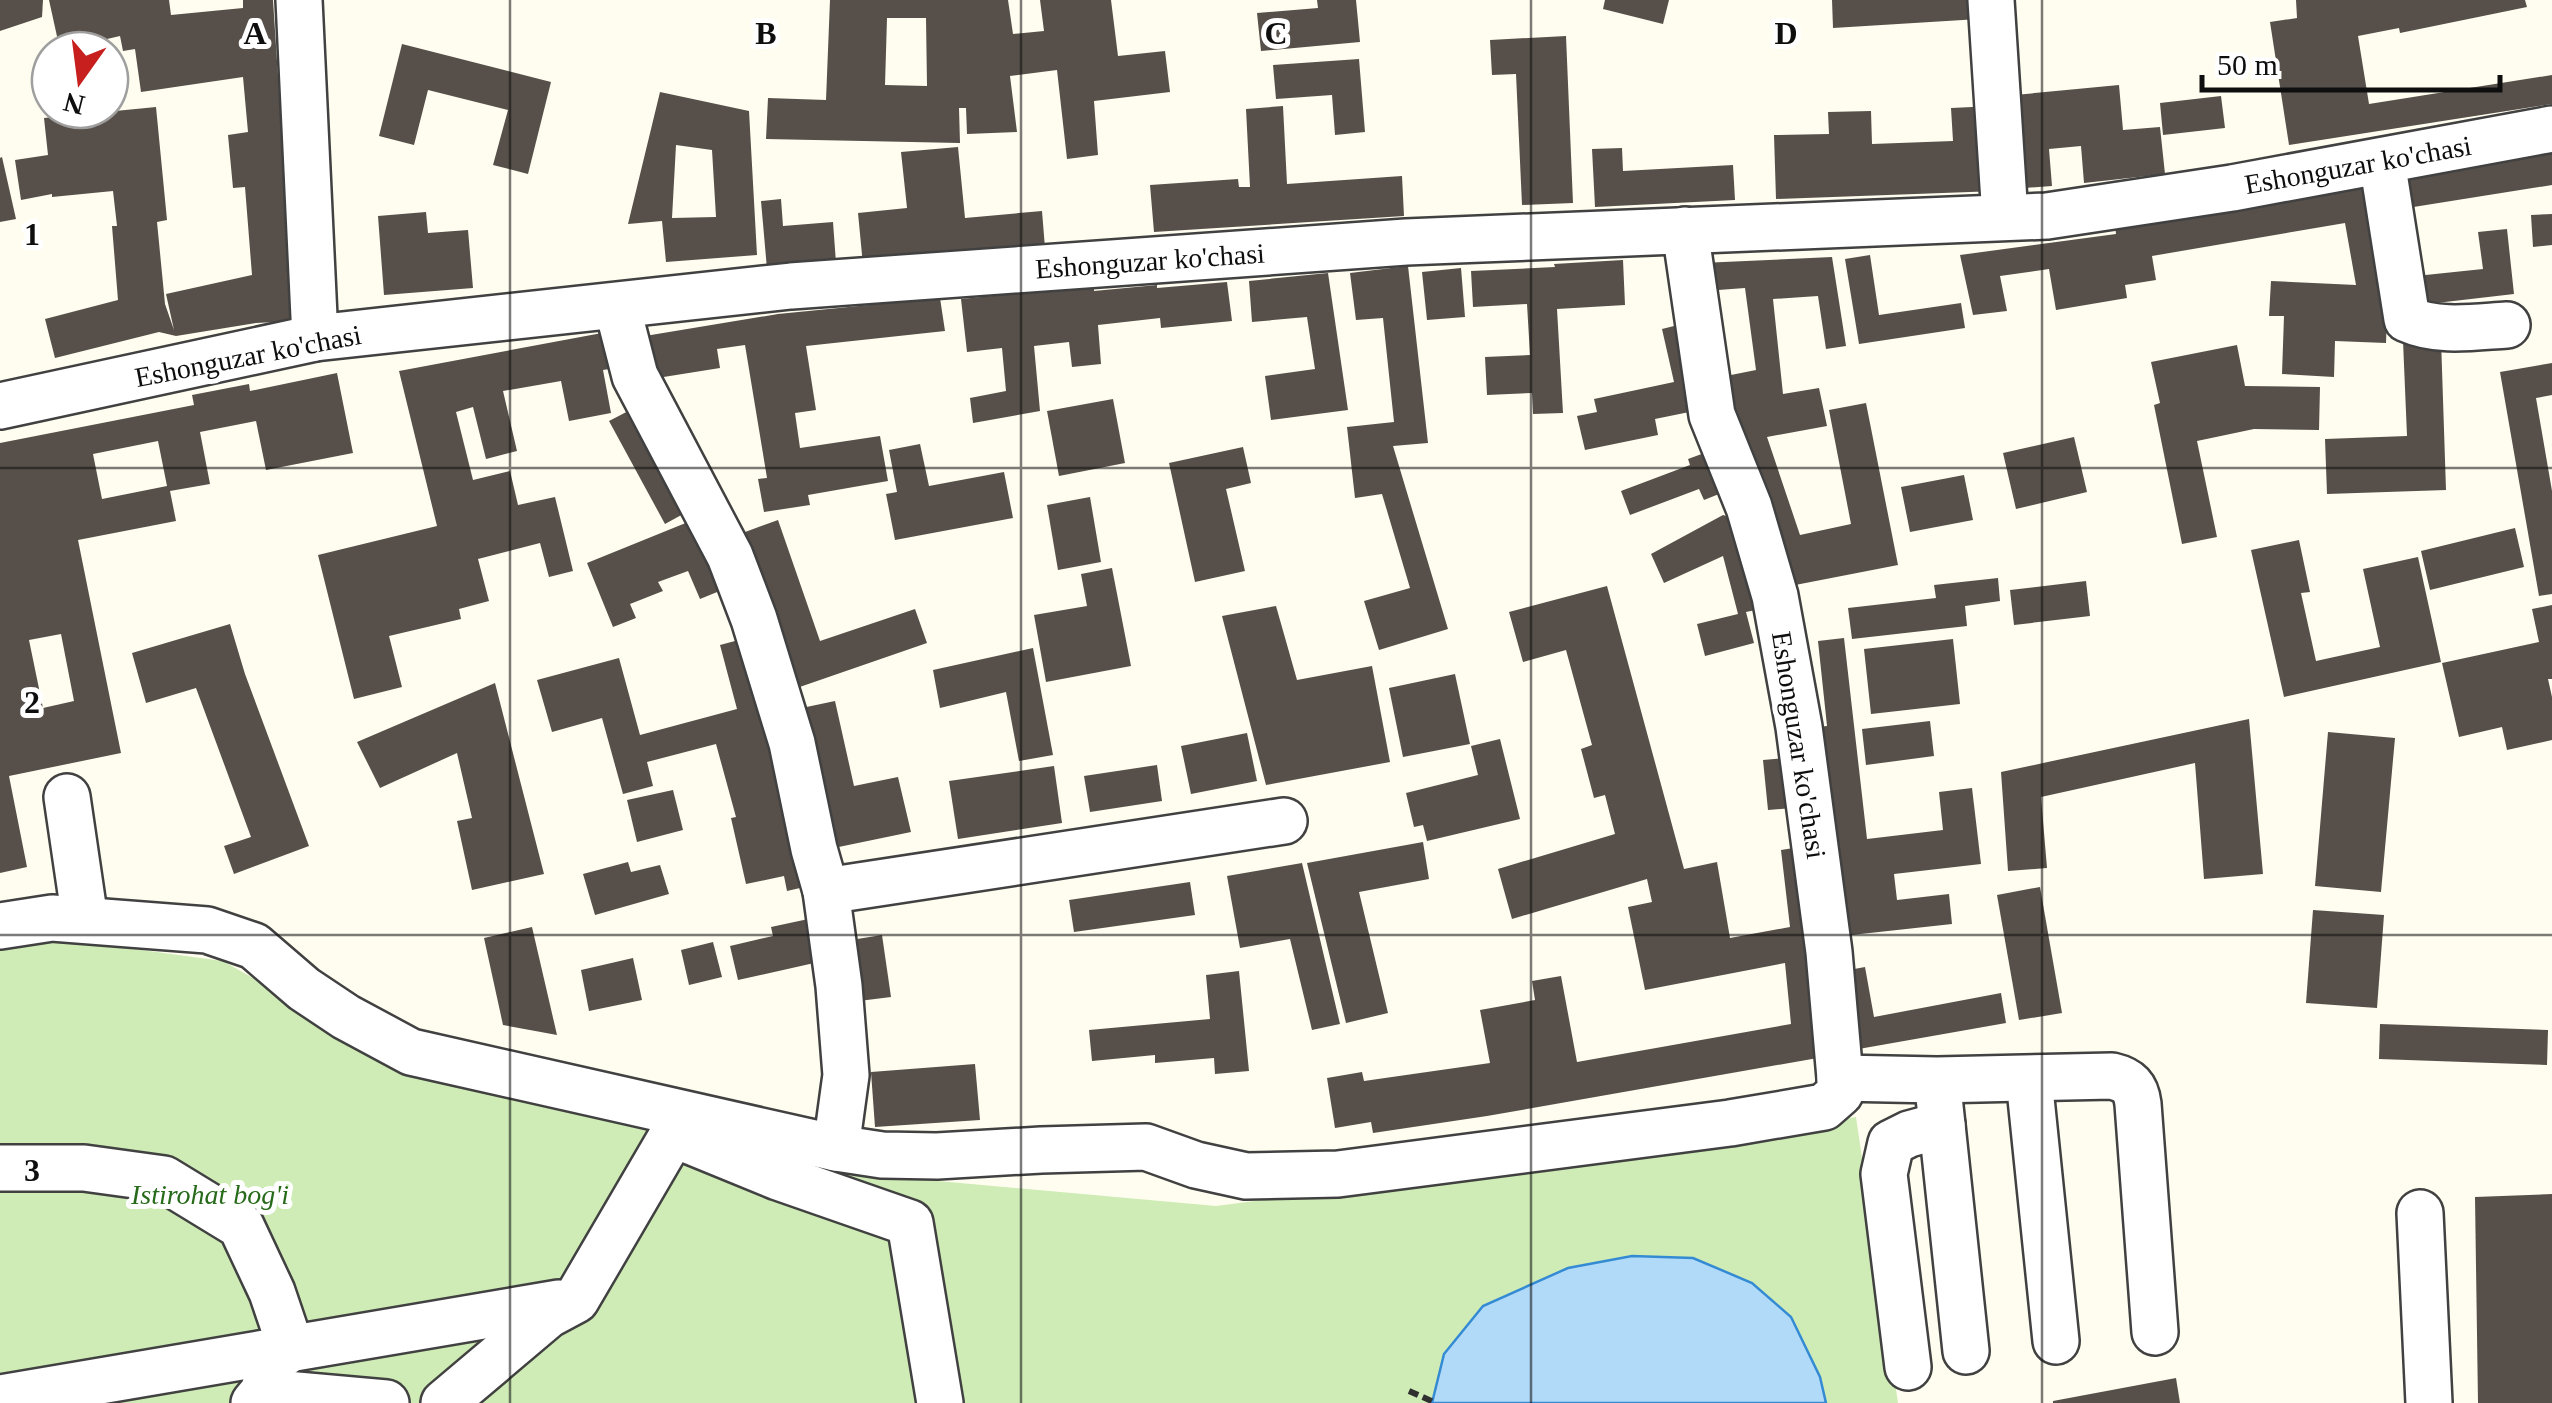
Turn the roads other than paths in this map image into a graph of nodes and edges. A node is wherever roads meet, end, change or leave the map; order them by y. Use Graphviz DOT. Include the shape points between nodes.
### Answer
graph roads {
  1 [pos="299,0"];
  2 [pos="1991,0"];
  3 [pos="2552,129"];
  4 [pos="2382,161"];
  5 [pos="2005,217"];
  6 [pos="1685,230"];
  7 [pos="617,306"];
  8 [pos="2507,325"];
  9 [pos="315,338"];
  10 [pos="0,406"];
  11 [pos="67,798"];
  12 [pos="1284,821"];
  13 [pos="826,891"];
  14 [pos="85,920"];
  15 [pos="0,926"];
  16 [pos="2029,1078"];
  17 [pos="1938,1080"];
  18 [pos="1840,1085"];
  19 [pos="1942,1125"];
  20 [pos="836,1148"];
  21 [pos="0,1168"];
  22 [pos="2420,1213"];
  23 [pos="576,1300"];
  24 [pos="2154,1332"];
  25 [pos="2056,1341"];
  26 [pos="291,1348"];
  27 [pos="1966,1351"];
  28 [pos="1908,1367"];
  29 [pos="0,1398"];
  30 [pos="259,1398"];
  31 [pos="386,1403"];
  32 [pos="444,1403"];
  33 [pos="940,1403"];
  34 [pos="2429,1403"];
  1 -- 9 [label="street"];
  2 -- 5 [label="street"];
  3 -- 4 [label="street, Eshonguzar ko'chasi"];
  4 -- 5 [label="street, Eshonguzar ko'chasi" via="2046,216"];
  4 -- 8 [label="street" via="2407,318 2446,328"];
  5 -- 6 [label="street, Eshonguzar ko'chasi"];
  6 -- 7 [label="street, Eshonguzar ko'chasi" via="1406,242 830,283"];
  6 -- 18 [label="street, Eshonguzar ko'chasi" via="1712,415 1775,596 1800,728"];
  7 -- 9 [label="street, Eshonguzar ko'chasi"];
  7 -- 13 [label="street" via="635,376 730,556 754,619 792,743"];
  9 -- 10 [label="street, Eshonguzar ko'chasi"];
  11 -- 14 [label="street"];
  12 -- 13 [label="street"];
  13 -- 20 [label="street" via="846,1076"];
  14 -- 15 [label="street"];
  14 -- 20 [label="street" via="207,930 254,946 346,1017 411,1052"];
  16 -- 17 [label="street"];
  16 -- 24 [label="street" via="2112,1076 2137,1094"];
  16 -- 25 [label="street"];
  17 -- 18 [label="street"];
  17 -- 19 [label="street"];
  18 -- 20 [label="street" via="1824,1107 1338,1174 1246,1176 1146,1148 937,1156"];
  19 -- 27 [label="street"];
  19 -- 28 [label="street" via="1891,1143 1884,1174"];
  21 -- 26 [label="street" via="84,1168 164,1179 241,1226"];
  22 -- 34 [label="street"];
  23 -- 26 [label="street"];
  23 -- 32 [label="street" via="548,1314"];
  23 -- 33 [label="street" via="672,1134 910,1223"];
  26 -- 29 [label="street"];
  26 -- 30 [label="street" via="273,1361"];
  30 -- 31 [label="street"];
}
